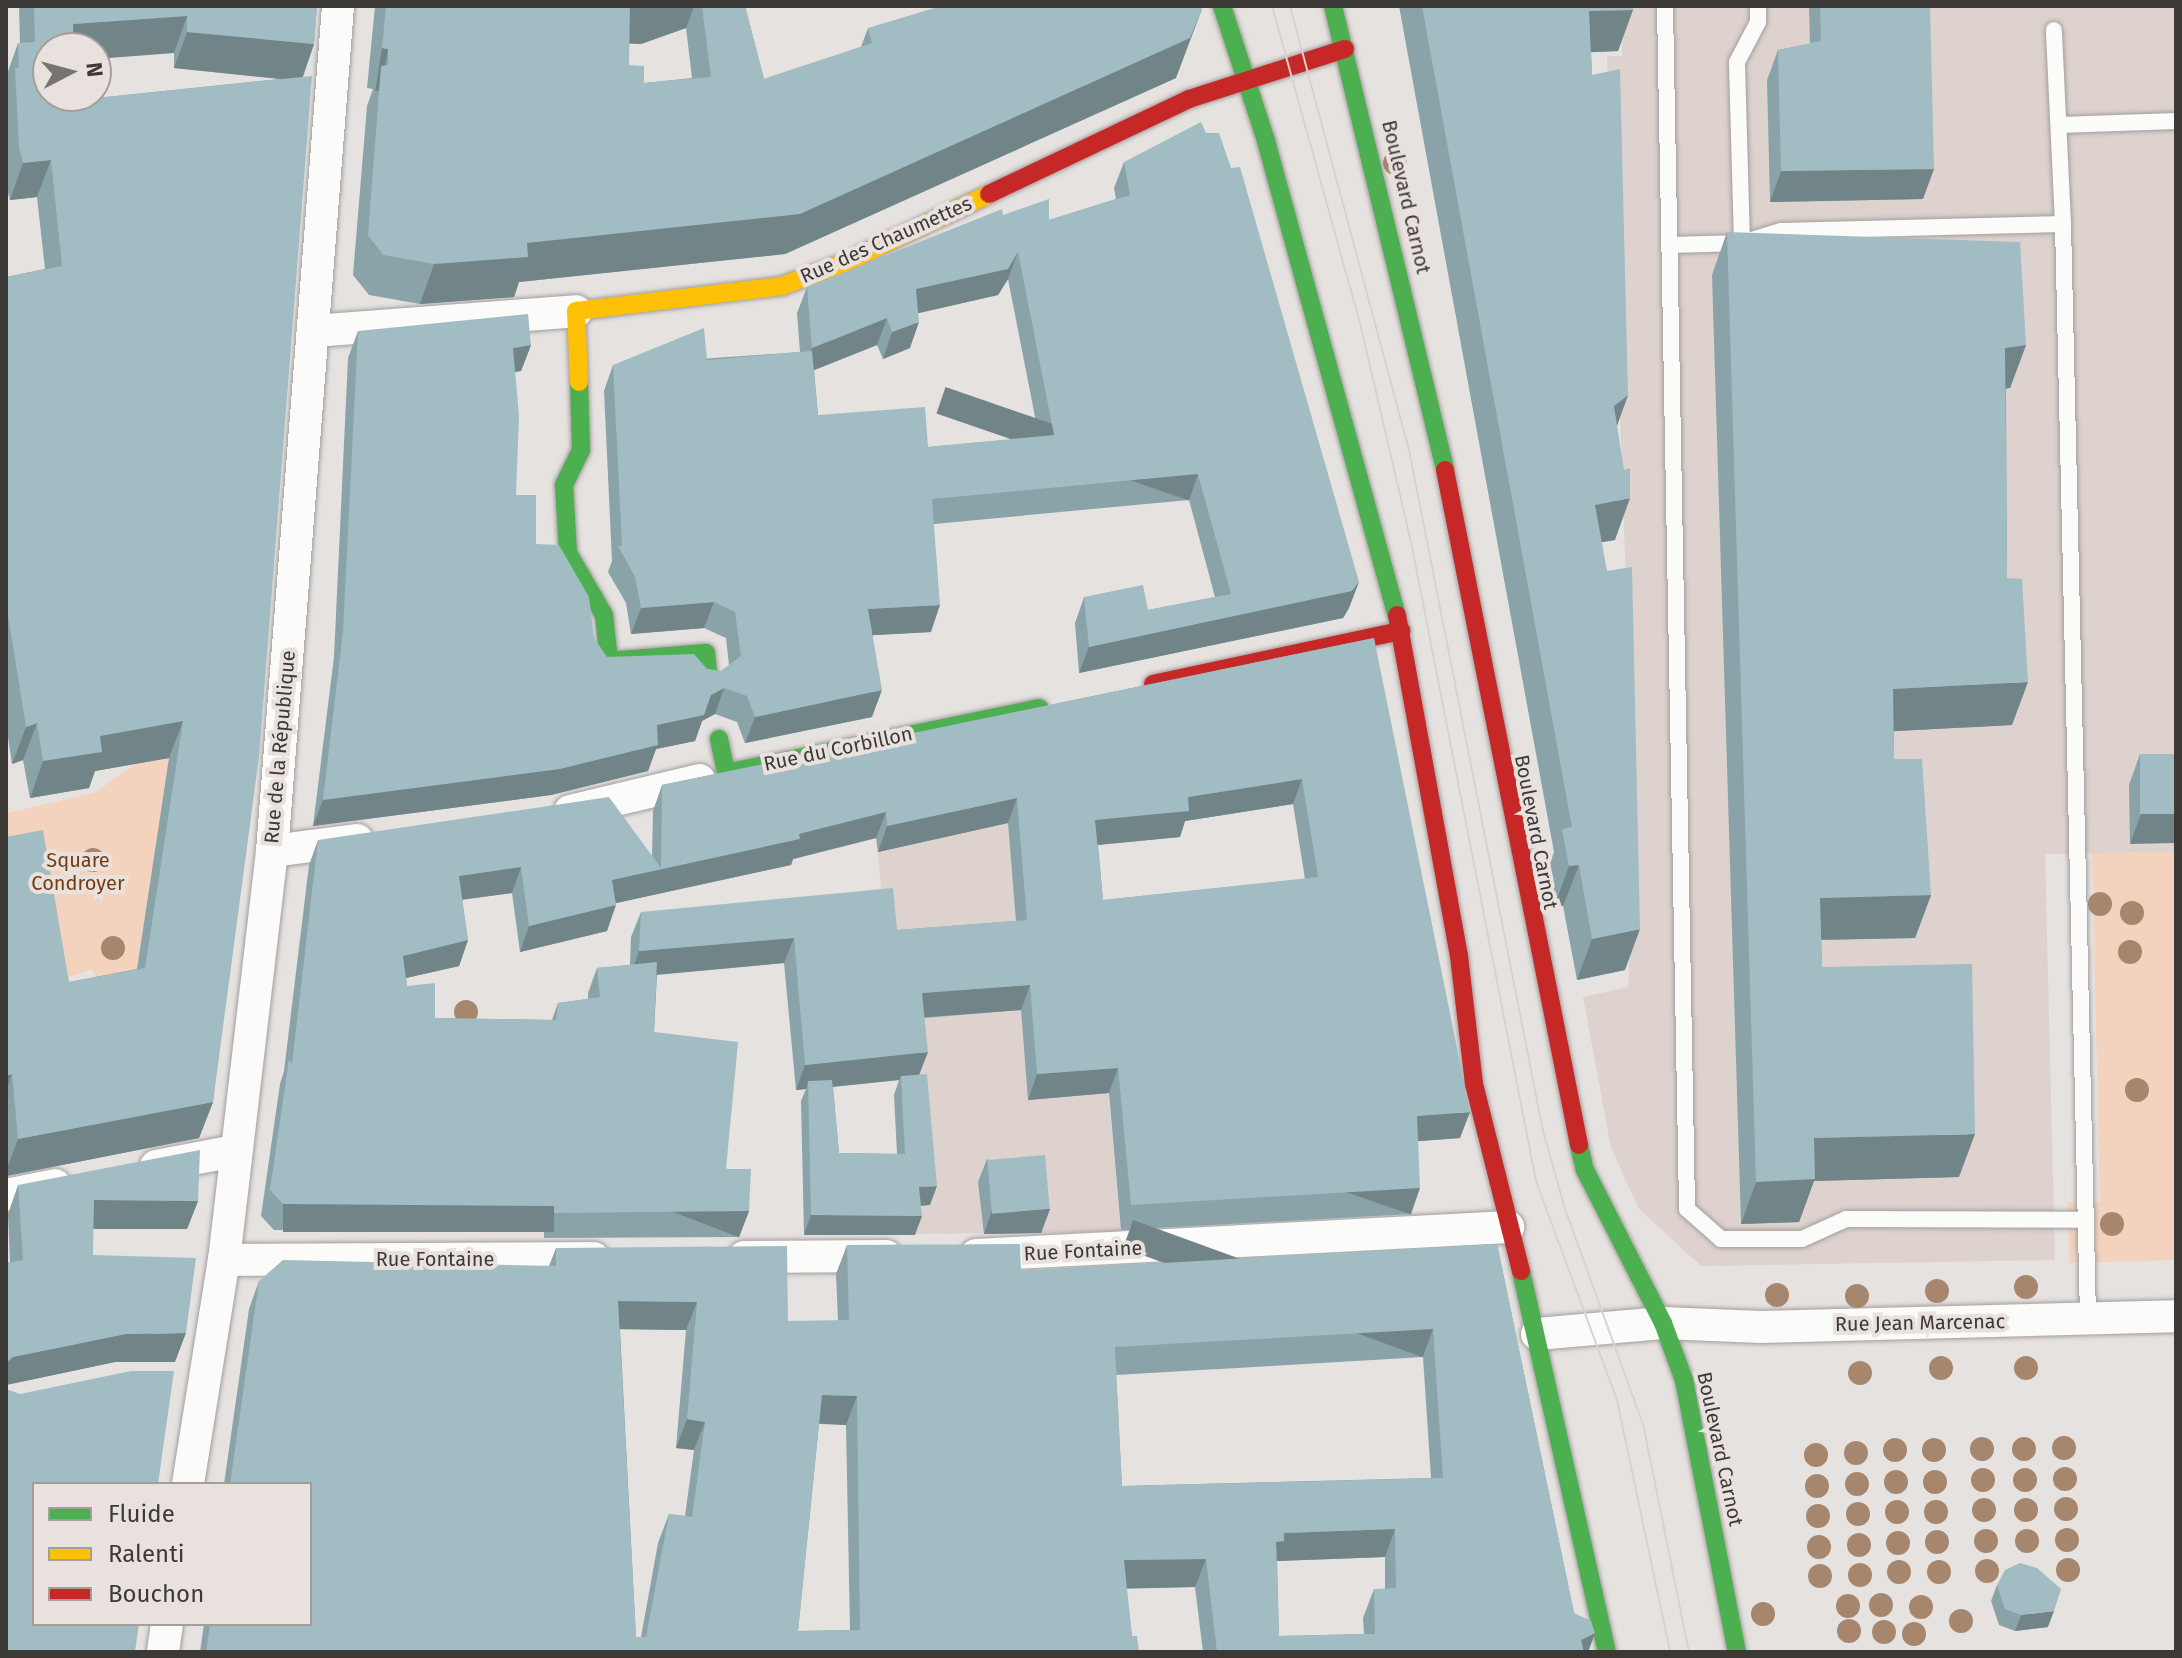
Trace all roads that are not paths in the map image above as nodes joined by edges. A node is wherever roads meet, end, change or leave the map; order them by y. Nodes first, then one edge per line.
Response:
1 (338, 6) edge
2 (1222, 6) edge
3 (1333, 6) edge
4 (1665, 6) edge
5 (1758, 6) edge
6 (2054, 30) dead end
7 (1345, 49) junction
8 (1245, 80) junction
9 (2176, 121) edge
10 (2059, 125) junction
11 (2063, 224) junction
12 (1742, 243) junction
13 (1669, 245) junction
14 (576, 311) junction
15 (313, 331) junction
16 (1401, 631) junction
17 (708, 673) edge
18 (1133, 688) edge
19 (1058, 704) edge
20 (719, 739) dead end
21 (726, 773) junction
22 (539, 817) edge
23 (382, 837) edge
24 (272, 851) junction
25 (235, 1151) junction
26 (128, 1171) edge
27 (82, 1180) edge
28 (6, 1195) edge
29 (2086, 1220) junction
30 (1508, 1227) junction
31 (632, 1257) edge
32 (711, 1257) edge
33 (224, 1260) junction
34 (2176, 1316) edge
35 (2088, 1318) junction
36 (1663, 1323) junction
37 (1537, 1334) junction
38 (188, 1482) edge
39 (167, 1626) edge
40 (163, 1652) edge
41 (1607, 1652) edge
42 (1737, 1652) edge

1 - 15 street, Rue de la République
2 - 8 street
3 - 7 street, Boulevard Carnot
4 - 13 lane
5 - 12 lane
6 - 10 lane
7 - 8 street, Rue des Chaumettes
7 - 36 street, Boulevard Carnot
8 - 14 street, Rue des Chaumettes
8 - 16 street
9 - 10 lane
10 - 11 lane
11 - 12 lane
11 - 29 lane
12 - 13 lane
13 - 29 lane
14 - 15 street, Rue des Chaumettes
14 - 17 street
15 - 24 street, Rue de la République
16 - 18 street
16 - 30 street
19 - 21 street, Rue du Corbillon
20 - 21 street
21 - 22 street, Rue du Corbillon
23 - 24 street
24 - 25 street, Rue de la République
25 - 26 street
25 - 33 street, Rue de la République
27 - 28 street
29 - 35 lane
30 - 32 street, Rue Fontaine
30 - 37 street
31 - 33 street, Rue Fontaine
33 - 38 street, Rue de la République
34 - 35 street, Rue Jean Marcenac
35 - 36 street, Rue Jean Marcenac
36 - 37 street, Rue Jean Marcenac
36 - 42 street, Boulevard Carnot
37 - 41 street
39 - 40 street

